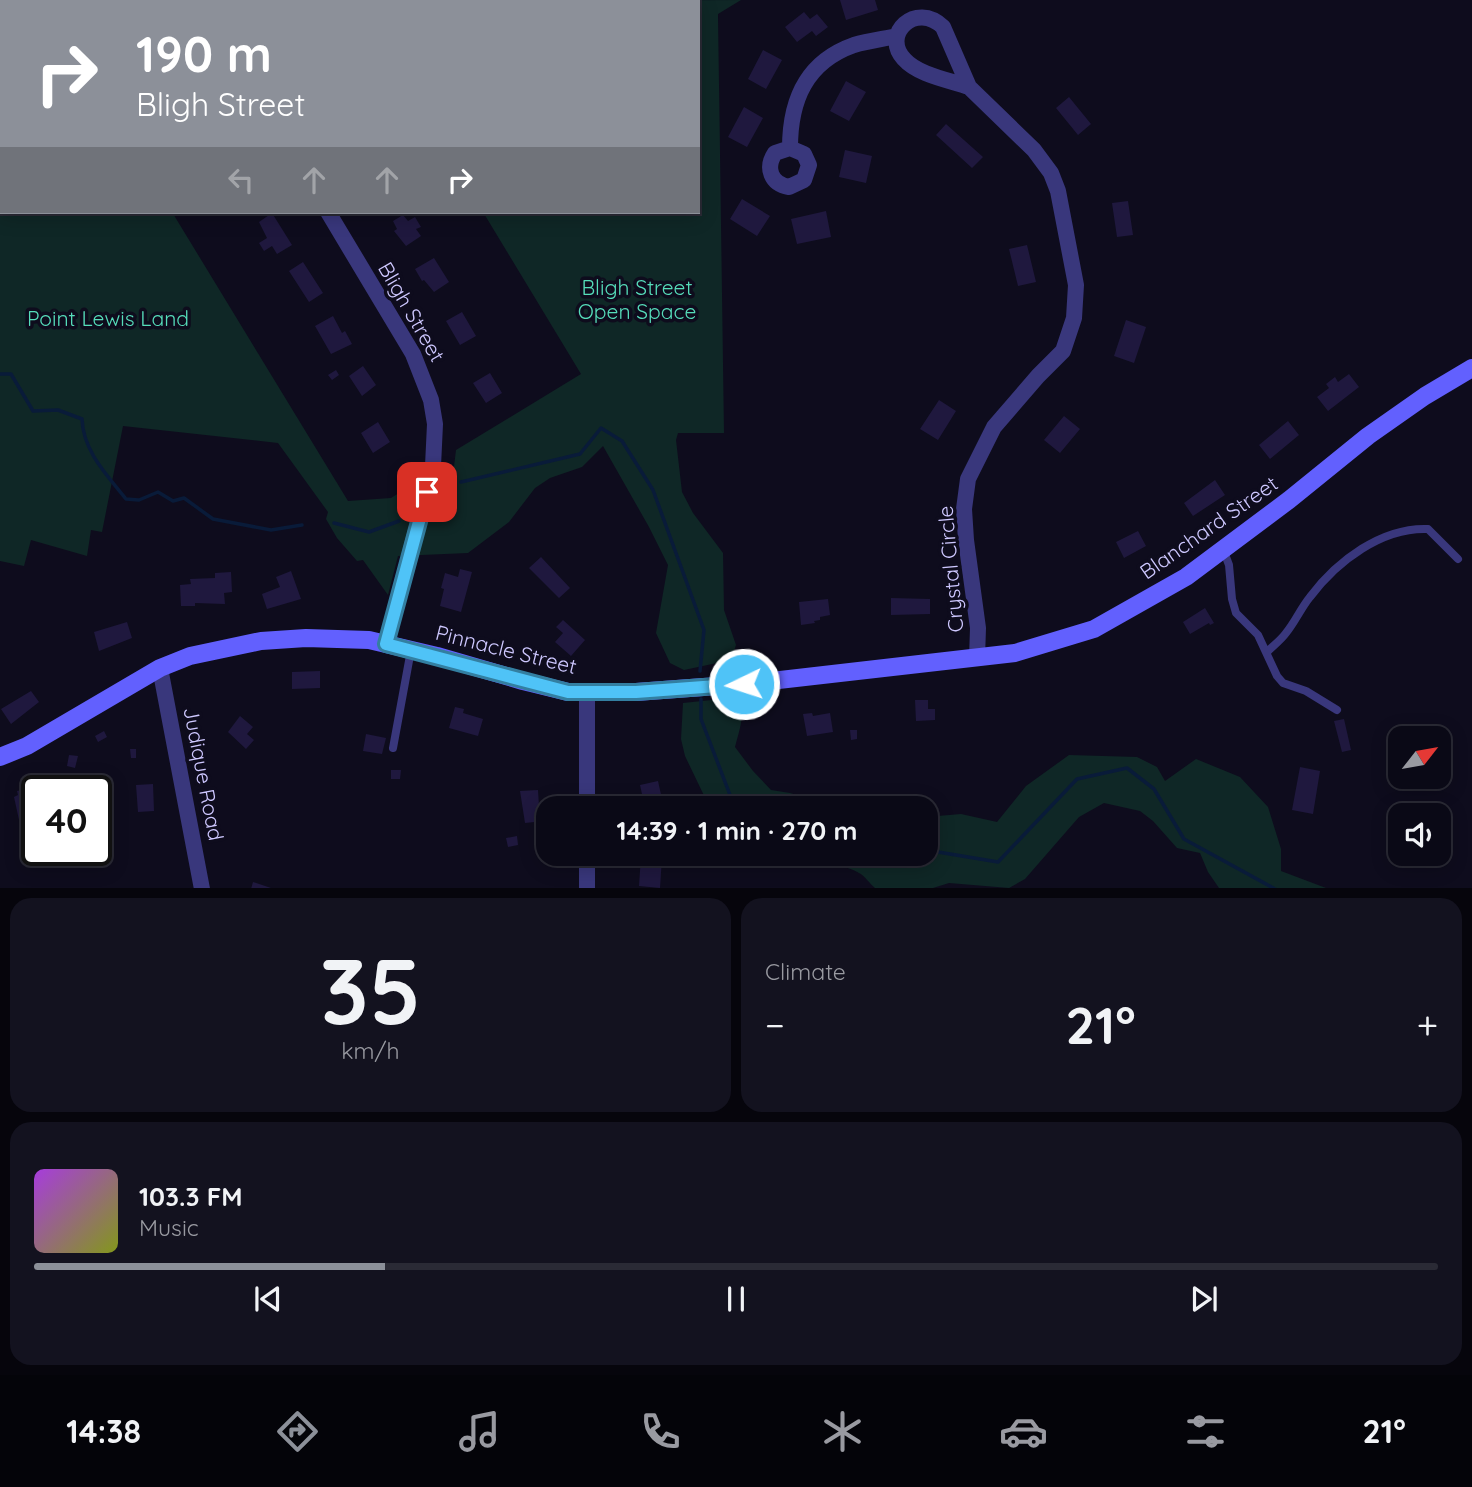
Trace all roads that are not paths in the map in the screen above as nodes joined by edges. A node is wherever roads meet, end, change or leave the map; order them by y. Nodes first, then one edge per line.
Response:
1 (897, 37) junction
2 (969, 87) junction
3 (790, 148) dead end
4 (329, 214) edge
5 (1472, 368) edge
6 (1223, 549) junction
7 (1458, 559) dead end
8 (386, 644) junction
9 (411, 650) junction
10 (1267, 652) junction
11 (977, 658) junction
12 (160, 668) junction
13 (861, 671) joint
14 (587, 692) junction
15 (1337, 710) dead end
16 (393, 748) dead end
17 (0, 757) edge
18 (587, 796) edge
19 (587, 866) edge
20 (202, 888) edge
21 (587, 888) edge

1 - 2 street, Crystal Circle
1 - 2 street, Crystal Circle
1 - 3 street, Crystal Circle
2 - 11 street, Crystal Circle
4 - 8 street, Bligh Street
5 - 6 street, Blanchard Street
6 - 10 lane
6 - 11 street, Blanchard Street
7 - 10 lane
8 - 9 street, Pinnacle Street
8 - 12 street, Pinnacle Street
9 - 14 street, Pinnacle Street
9 - 16 lane
10 - 15 lane
11 - 13 street, Blanchard Street
12 - 17 street, Pinnacle Street
12 - 20 street, Judique Road
13 - 14 street, Pinnacle Street
14 - 18 street
19 - 21 street

